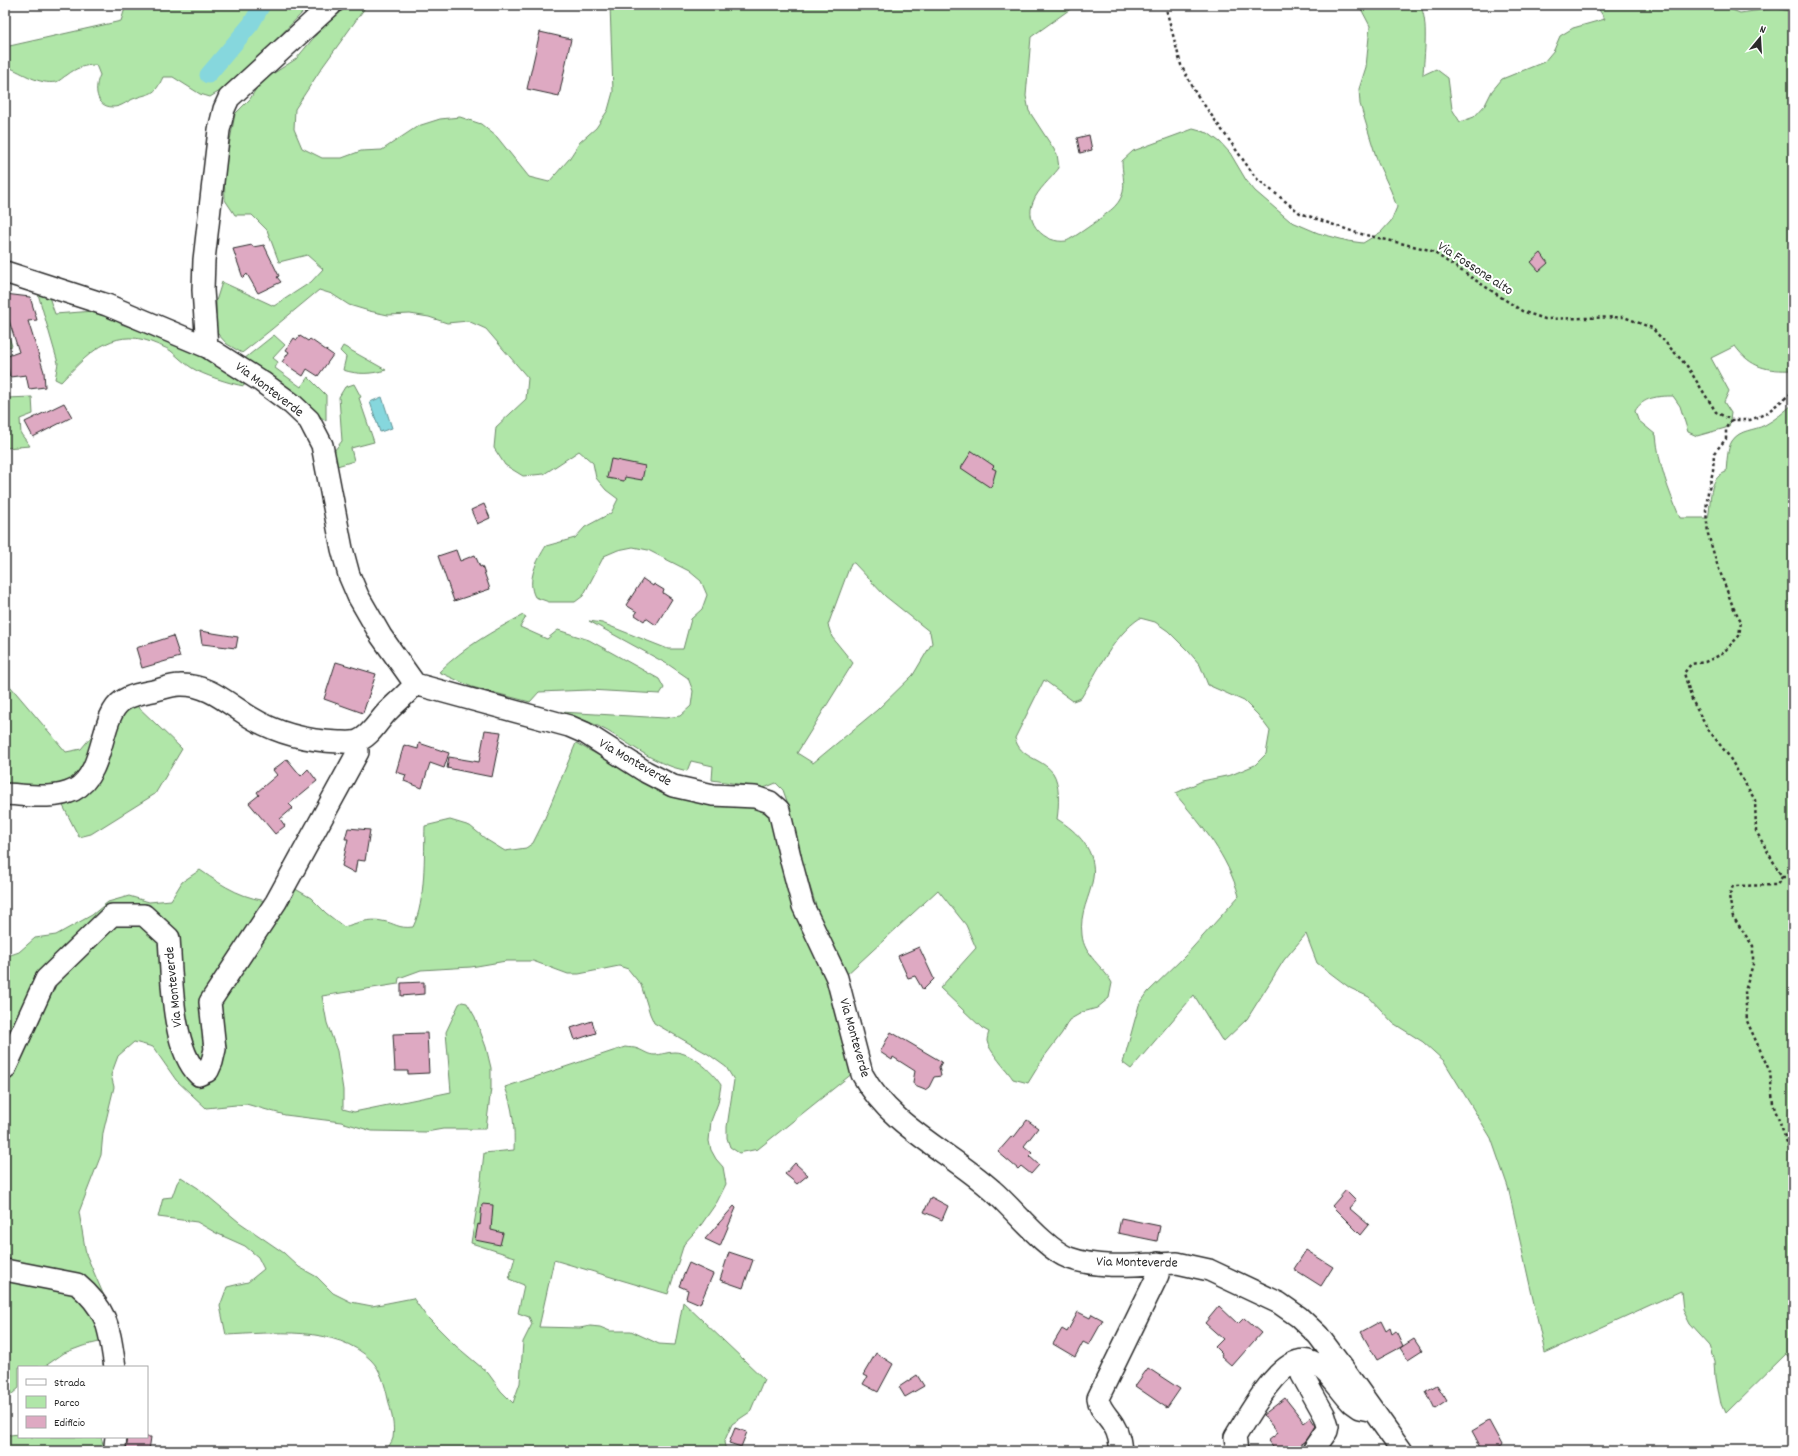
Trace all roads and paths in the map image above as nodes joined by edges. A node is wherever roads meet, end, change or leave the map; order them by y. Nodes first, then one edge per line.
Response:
1 (330, 5) edge
2 (1165, 5) edge
3 (5, 272) edge
4 (207, 346) junction
5 (1793, 392) edge
6 (1732, 420) junction
7 (415, 684) junction
8 (357, 741) junction
9 (5, 794) edge
10 (1782, 877) junction
11 (1793, 877) edge
12 (5, 1069) edge
13 (1793, 1159) edge
14 (1158, 1263) junction
15 (5, 1270) edge
16 (1298, 1361) junction
17 (115, 1366) edge
18 (1374, 1410) junction
19 (1121, 1451) edge
20 (1237, 1451) edge
21 (1313, 1451) edge
22 (1402, 1451) edge

1 - 4 street
2 - 6 path, Via Fossone alto
3 - 4 street, Via Monteverde
4 - 7 street, Via Monteverde
5 - 6 path
6 - 10 path
7 - 8 street
7 - 14 street, Via Monteverde
8 - 9 street
8 - 12 street, Via Monteverde
10 - 11 path
10 - 13 path
14 - 18 street, Via Monteverde
14 - 19 street
15 - 17 street
16 - 18 street
16 - 20 street
16 - 21 street
18 - 22 street, Via Monteverde

